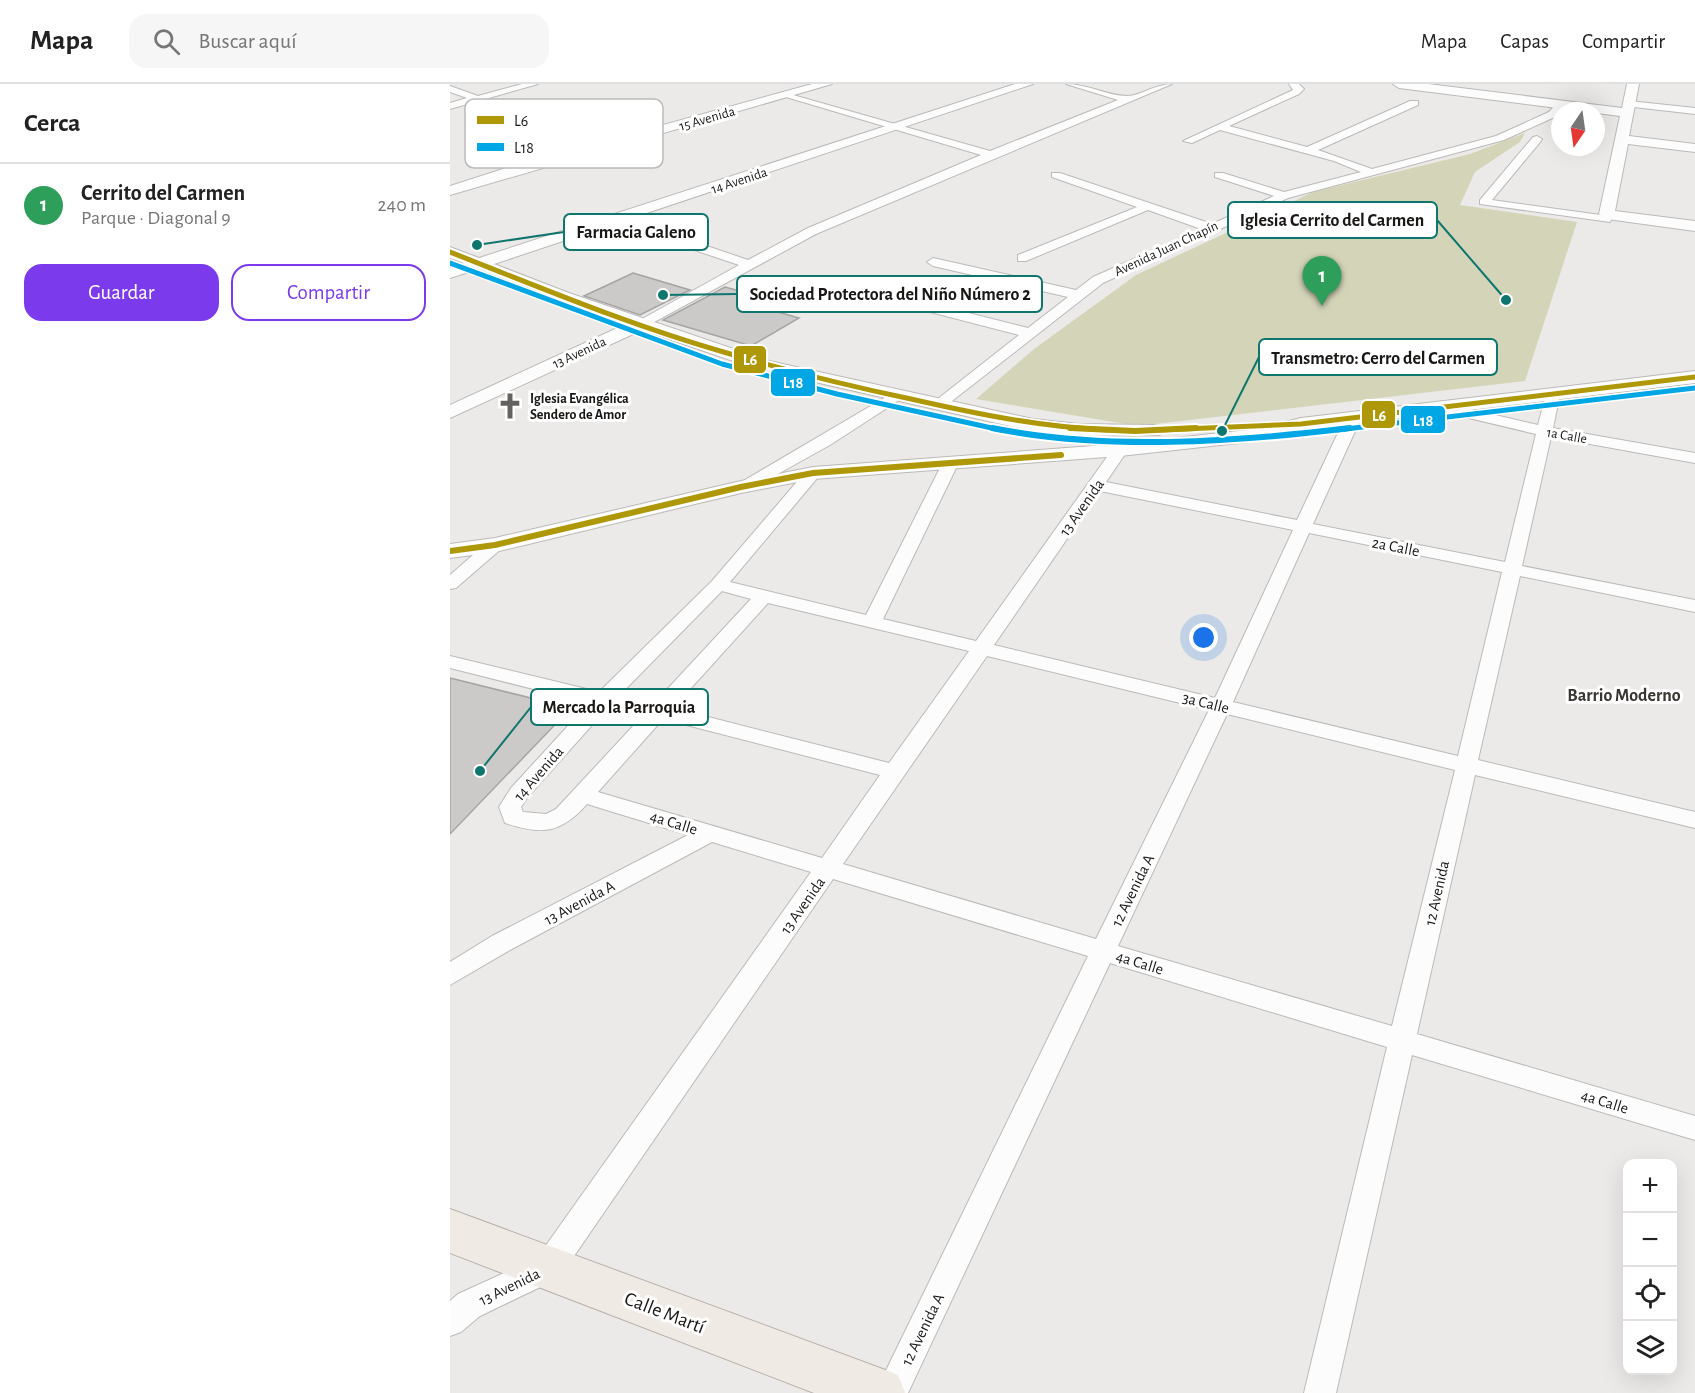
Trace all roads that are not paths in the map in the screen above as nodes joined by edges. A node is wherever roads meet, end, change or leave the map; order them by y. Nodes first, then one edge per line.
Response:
1 (533, 84) edge
2 (826, 84) edge
3 (1027, 84) edge
4 (1071, 84) edge
5 (1167, 84) edge
6 (1294, 84) edge
7 (1399, 84) edge
8 (1633, 84) edge
9 (450, 89) edge
10 (789, 95) junction
11 (478, 99) joint
12 (1129, 100) junction
13 (465, 102) edge
14 (1414, 104) dead end
15 (1551, 104) edge
16 (450, 106) edge
17 (1605, 107) edge
18 (1628, 108) junction
19 (1695, 111) edge
20 (1551, 115) edge
21 (1220, 127) junction
22 (897, 128) junction
23 (663, 131) edge
24 (1537, 139) dead end
25 (1621, 139) junction
26 (1188, 141) dead end
27 (1695, 148) edge
28 (1308, 151) junction
29 (991, 154) junction
30 (522, 168) edge
31 (1368, 171) junction
32 (1056, 175) dead end
33 (1219, 175) dead end
34 (450, 191) edge
35 (1284, 196) junction
36 (1149, 206) junction
37 (1607, 216) junction
38 (618, 220) junction
39 (1695, 226) edge
40 (1211, 228) junction
41 (450, 252) edge
42 (1022, 258) dead end
43 (933, 262) dead end
44 (479, 263) junction
45 (750, 265) junction
46 (450, 273) edge
47 (858, 289) dead end
48 (1079, 295) junction
49 (640, 324) junction
50 (1030, 333) junction
51 (1695, 377) edge
52 (1553, 394) junction
53 (896, 396) junction
54 (938, 405) junction
55 (1440, 407) junction
56 (450, 412) edge
57 (1353, 418) junction
58 (1301, 424) junction
59 (1543, 431) junction
60 (1120, 450) junction
61 (1695, 458) edge
62 (950, 464) junction
63 (813, 473) junction
64 (1097, 485) junction
65 (741, 487) junction
66 (1303, 527) junction
67 (495, 545) junction
68 (450, 551) edge
69 (1511, 569) junction
70 (450, 584) edge
71 (718, 585) junction
72 (764, 596) junction
73 (1695, 606) edge
74 (872, 622) junction
75 (983, 648) junction
76 (450, 662) edge
77 (603, 700) junction
78 (1221, 706) junction
79 (659, 711) junction
80 (1466, 765) junction
81 (896, 772) junction
82 (585, 796) junction
83 (1695, 820) edge
84 (711, 834) junction
85 (828, 868) junction
86 (1103, 951) junction
87 (450, 975) edge
88 (1402, 1040) junction
89 (1695, 1128) edge
90 (450, 1231) edge
91 (548, 1268) junction
92 (450, 1321) edge
93 (880, 1393) edge
94 (891, 1393) edge
95 (1320, 1393) edge

1 - 11 street
2 - 10 street, 15 Avenida
3 - 22 street, 14 Avenida
4 - 12 street
5 - 12 street, 13 Avenida
6 - 21 street
7 - 15 street
8 - 18 street
9 - 11 street
10 - 22 street
10 - 23 street, 15 Avenida
12 - 29 street, 13 Avenida
13 - 16 street
14 - 28 street
17 - 18 street
18 - 19 street
18 - 25 street
20 - 31 street, Avenida Juan Chapín
21 - 26 street
21 - 28 street
22 - 29 street
22 - 38 street, 14 Avenida
24 - 37 street
25 - 27 street
25 - 37 street
28 - 31 street
29 - 45 street, 13 Avenida
30 - 34 street, 15 Avenida
31 - 35 street, Avenida Juan Chapín
32 - 36 street
33 - 35 street
35 - 40 street, Avenida Juan Chapín
36 - 40 street
36 - 42 street
37 - 39 street
38 - 44 street, 14 Avenida
38 - 45 street
40 - 48 street, Avenida Juan Chapín
41 - 44 street
43 - 48 street
44 - 46 street, 14 Avenida
44 - 49 street
45 - 49 street, 13 Avenida
47 - 50 street
48 - 50 street, Avenida Juan Chapín
49 - 53 street
49 - 56 street, 13 Avenida
50 - 54 street, Avenida Juan Chapín
51 - 52 street
52 - 55 street
52 - 59 street, 12 Avenida
53 - 54 street
53 - 65 street
54 - 58 street
55 - 57 street
55 - 59 street, 1a Calle
57 - 58 street
57 - 66 street, 12 Avenida A
58 - 60 street
59 - 61 street, 1a Calle
59 - 69 street, 12 Avenida
60 - 62 street
60 - 64 street, 13 Avenida
62 - 63 street
62 - 74 street
63 - 65 street
63 - 71 street, 14 Avenida
64 - 66 street, 2a Calle
64 - 75 street, 13 Avenida
65 - 67 street
66 - 69 street, 2a Calle
66 - 78 street, 12 Avenida A
67 - 68 street
67 - 70 street
69 - 73 street, 2a Calle
69 - 80 street, 12 Avenida
71 - 72 street, 3a Calle
71 - 77 street, 14 Avenida
72 - 74 street, 3a Calle
72 - 79 street, 14 Avenida
74 - 75 street, 3a Calle
75 - 78 street, 3a Calle
75 - 81 street, 13 Avenida
76 - 77 street
77 - 82 street, 14 Avenida
78 - 80 street, 3a Calle
78 - 86 street, 12 Avenida A
79 - 81 street
79 - 82 street, 14 Avenida
80 - 83 street, 3a Calle
80 - 88 street, 12 Avenida
81 - 85 street, 13 Avenida
82 - 84 street, 4a Calle
84 - 85 street, 4a Calle
84 - 87 street, 13 Avenida A
85 - 86 street, 4a Calle
85 - 91 street, 13 Avenida
86 - 88 street, 4a Calle
86 - 94 street, 12 Avenida A
88 - 89 street, 4a Calle
88 - 95 street, 12 Avenida
90 - 91 highway, Calle Martí
91 - 92 street, 13 Avenida
91 - 93 highway, Calle Martí

